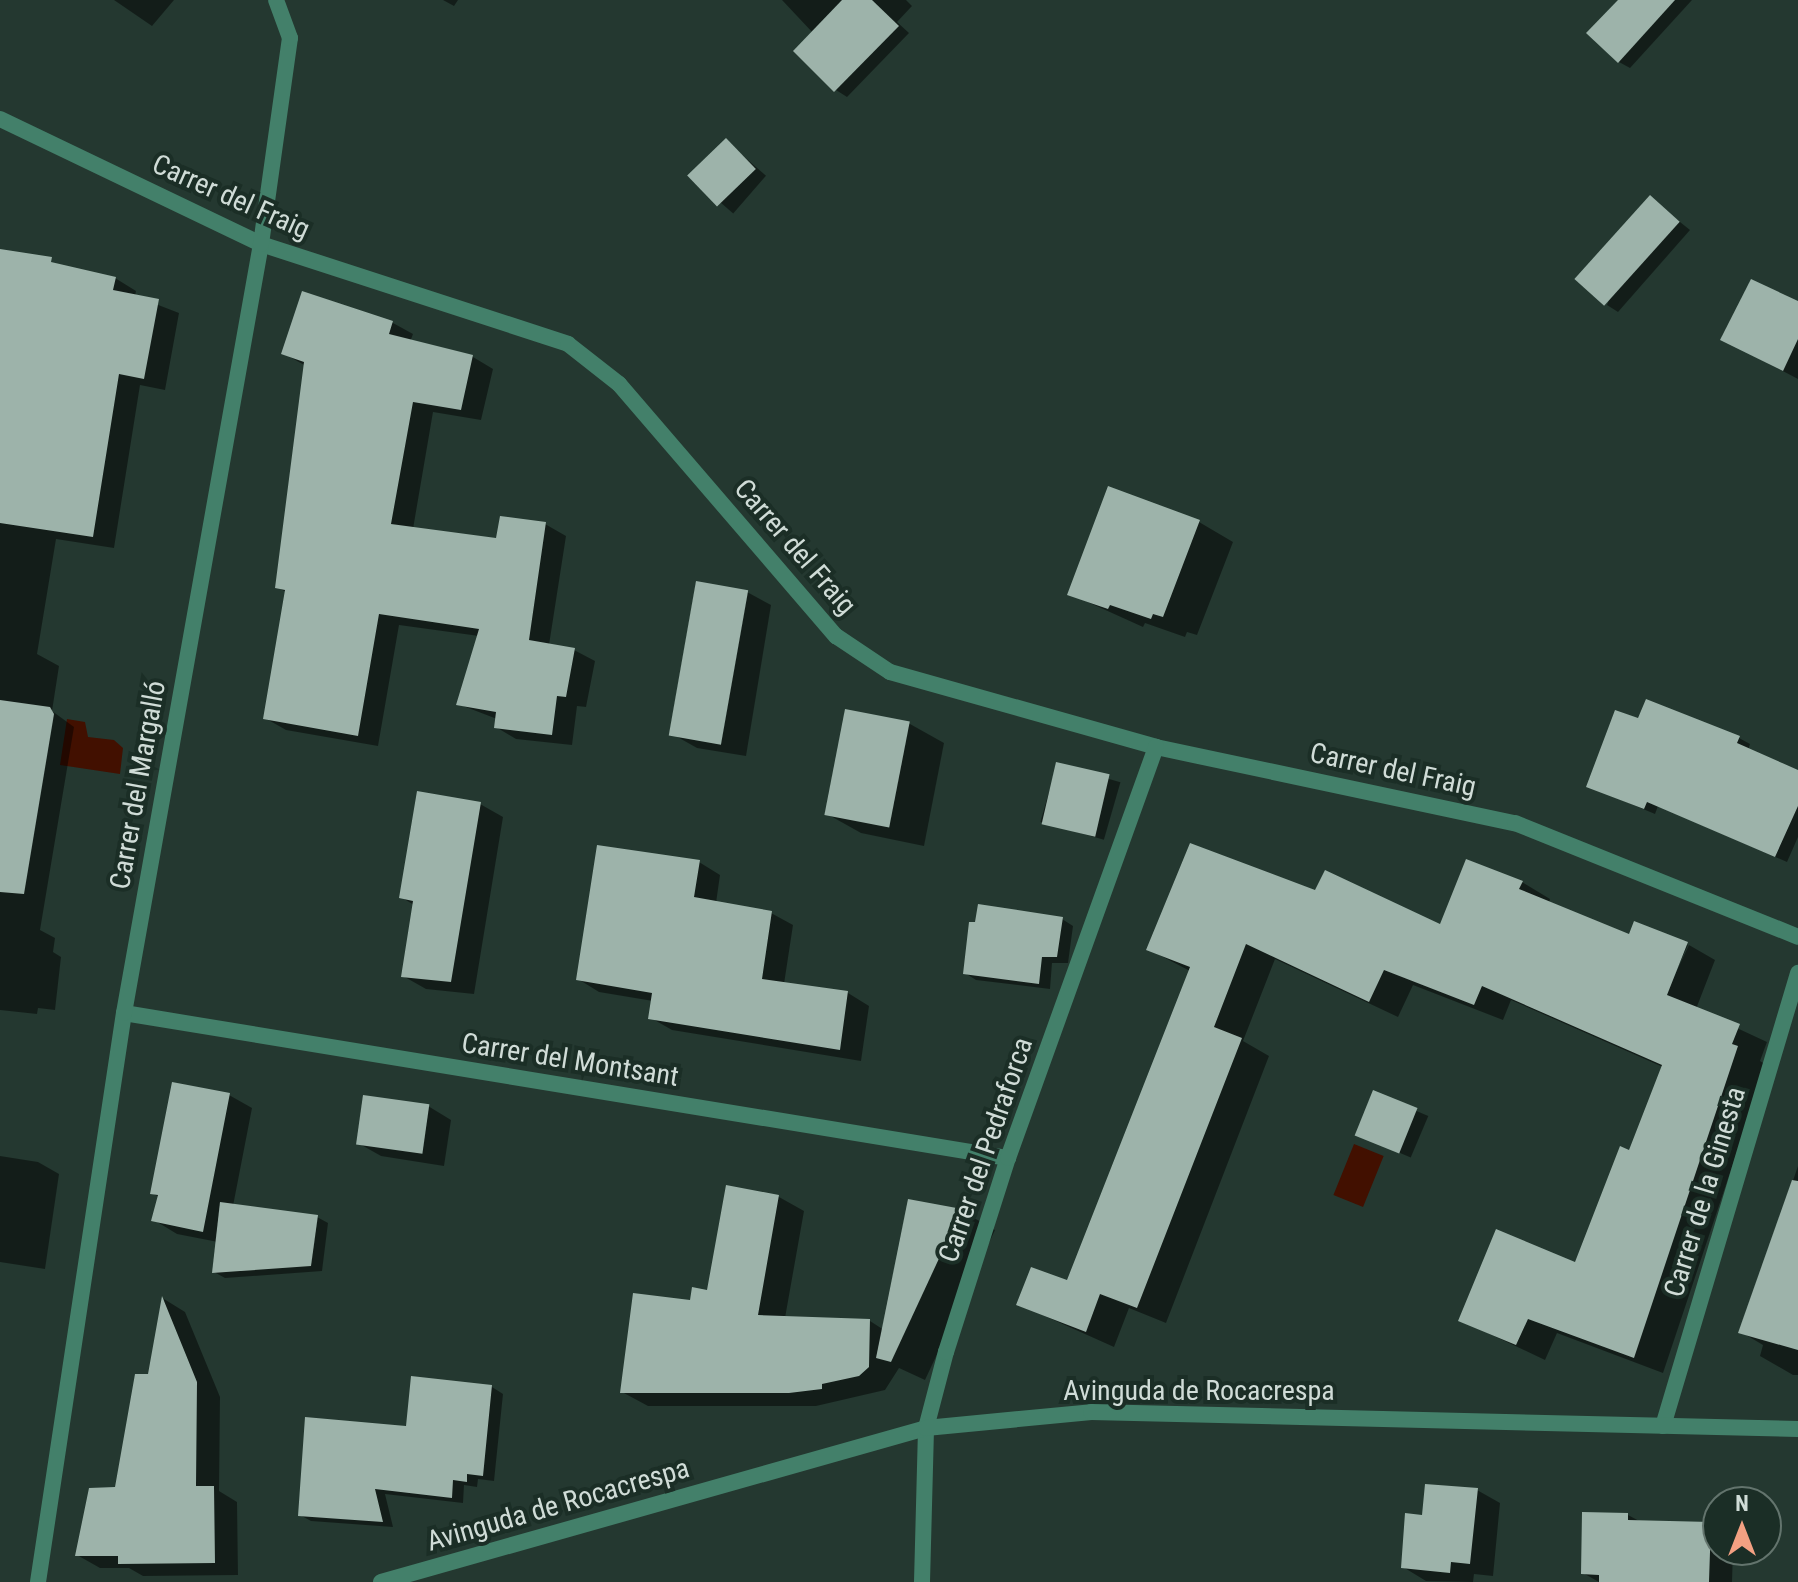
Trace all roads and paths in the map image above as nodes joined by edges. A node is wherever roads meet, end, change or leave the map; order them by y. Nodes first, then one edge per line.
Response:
1 (276, 0) edge
2 (2, 125) edge
3 (261, 244) junction
4 (1156, 747) junction
5 (1798, 937) edge
6 (1798, 973) edge
7 (124, 1013) junction
8 (1008, 1158) junction
9 (1663, 1426) junction
10 (926, 1428) junction
11 (1798, 1429) edge
12 (38, 1582) edge
13 (381, 1582) edge
14 (922, 1582) edge

1 - 3 street, Carrer del Margalló
2 - 3 street, Carrer del Fraig
3 - 4 street, Carrer del Fraig
3 - 7 street, Carrer del Margalló
4 - 5 street, Carrer del Fraig
4 - 8 street, Carrer del Pedraforca
6 - 9 street, Carrer de la Ginesta
7 - 8 street, Carrer del Montsant
7 - 12 street, Carrer del Margalló
8 - 10 street, Carrer del Pedraforca
9 - 10 street, Avinguda de Rocacrespa
9 - 11 street, Avinguda de Rocacrespa
10 - 13 street, Avinguda de Rocacrespa
10 - 14 street, Carrer del Pedraforca

